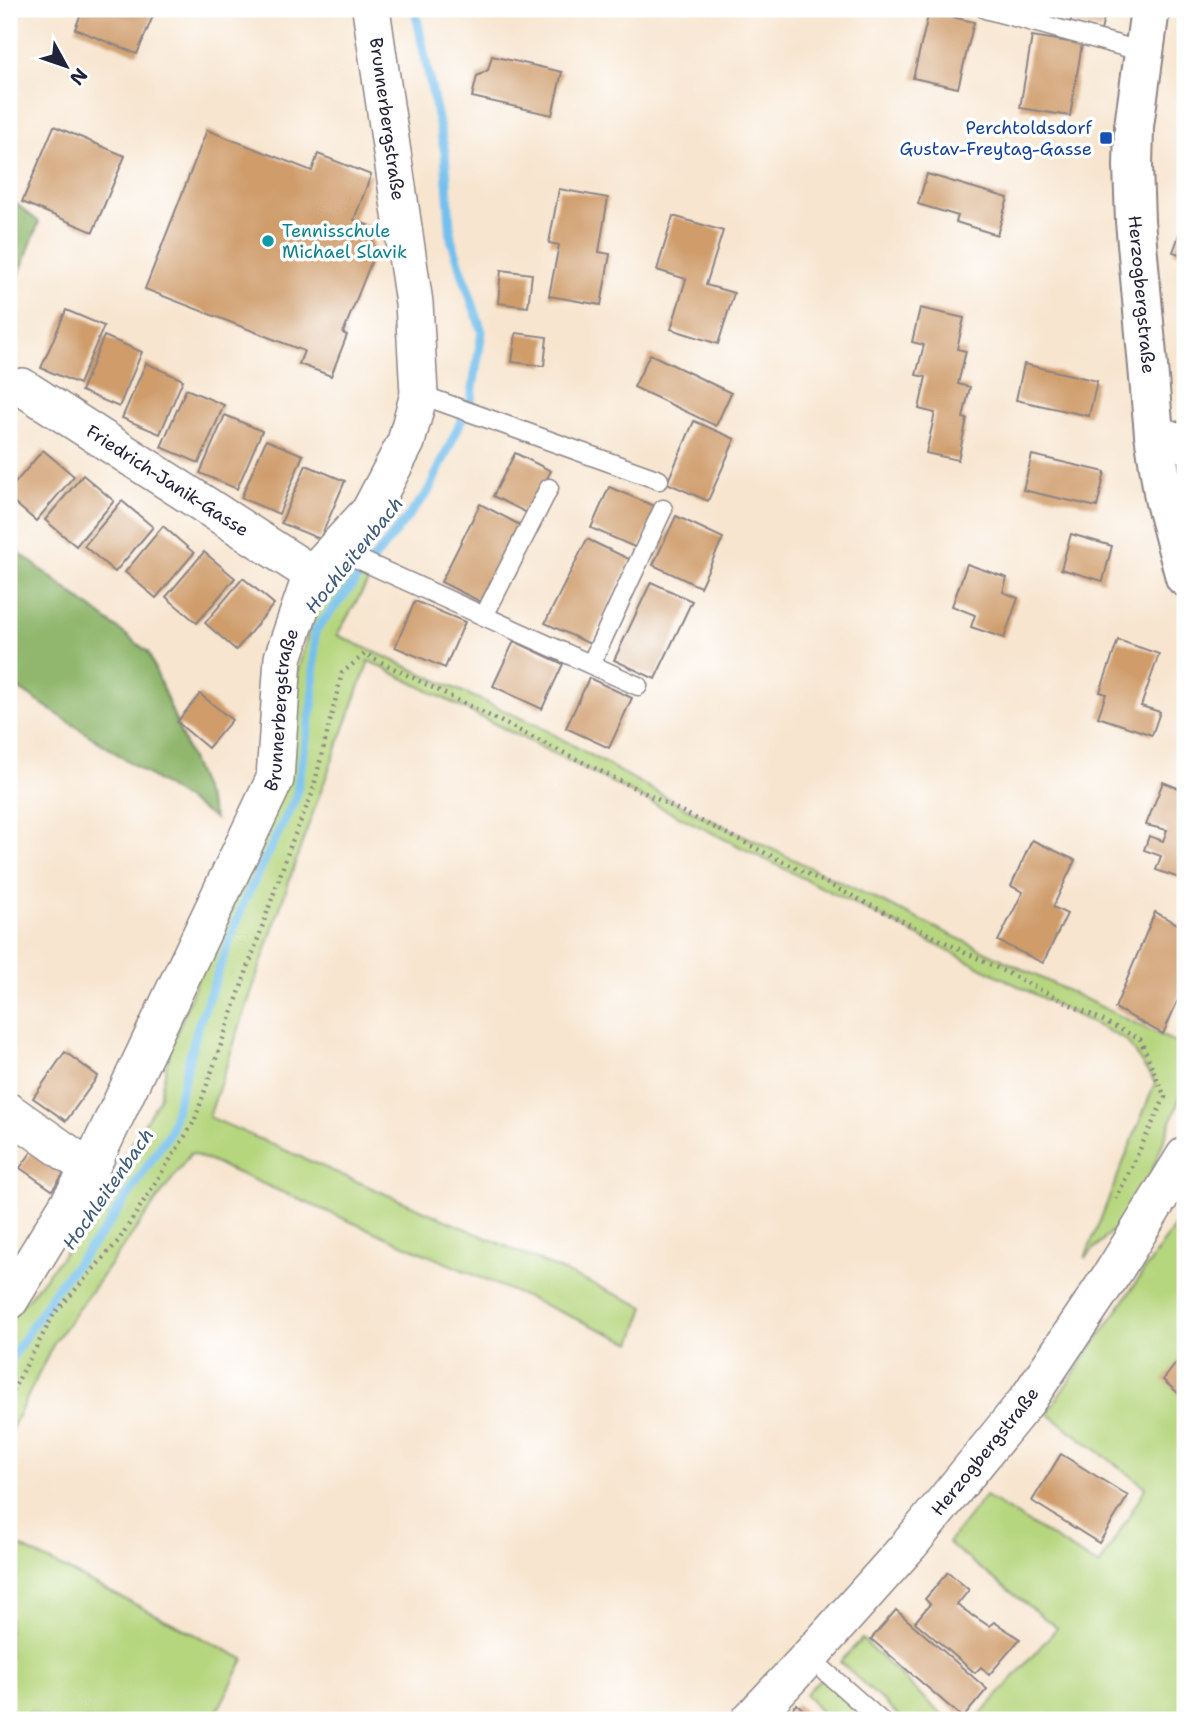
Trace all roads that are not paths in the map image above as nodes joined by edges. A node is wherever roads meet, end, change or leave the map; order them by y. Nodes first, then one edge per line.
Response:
1 (371, 9) edge
2 (985, 9) edge
3 (1150, 9) edge
4 (1144, 52) junction
5 (22, 387) dead end
6 (419, 394) junction
7 (1170, 439) edge
8 (659, 480) dead end
9 (548, 488) dead end
10 (663, 509) dead end
11 (335, 561) junction
12 (1185, 577) edge
13 (484, 615) junction
14 (591, 664) junction
15 (638, 685) dead end
16 (9, 1112) edge
17 (1185, 1156) edge
18 (90, 1169) junction
19 (9, 1301) edge
20 (809, 1657) junction
21 (750, 1720) edge
22 (880, 1720) edge

1 - 6 street, Brunnerbergstraße
2 - 4 lane
3 - 4 main road, Herzogbergstraße
4 - 7 main road, Herzogbergstraße
5 - 11 street, Friedrich-Janik-Gasse
6 - 8 lane
6 - 11 street, Brunnerbergstraße
7 - 12 main road, Herzogbergstraße
9 - 13 lane
10 - 14 lane
11 - 13 lane
11 - 18 street, Brunnerbergstraße
13 - 14 lane
14 - 15 lane
16 - 18 street
17 - 20 street, Herzogbergstraße
18 - 19 street, Brunnerbergstraße
20 - 21 street, Herzogbergstraße
20 - 22 lane

